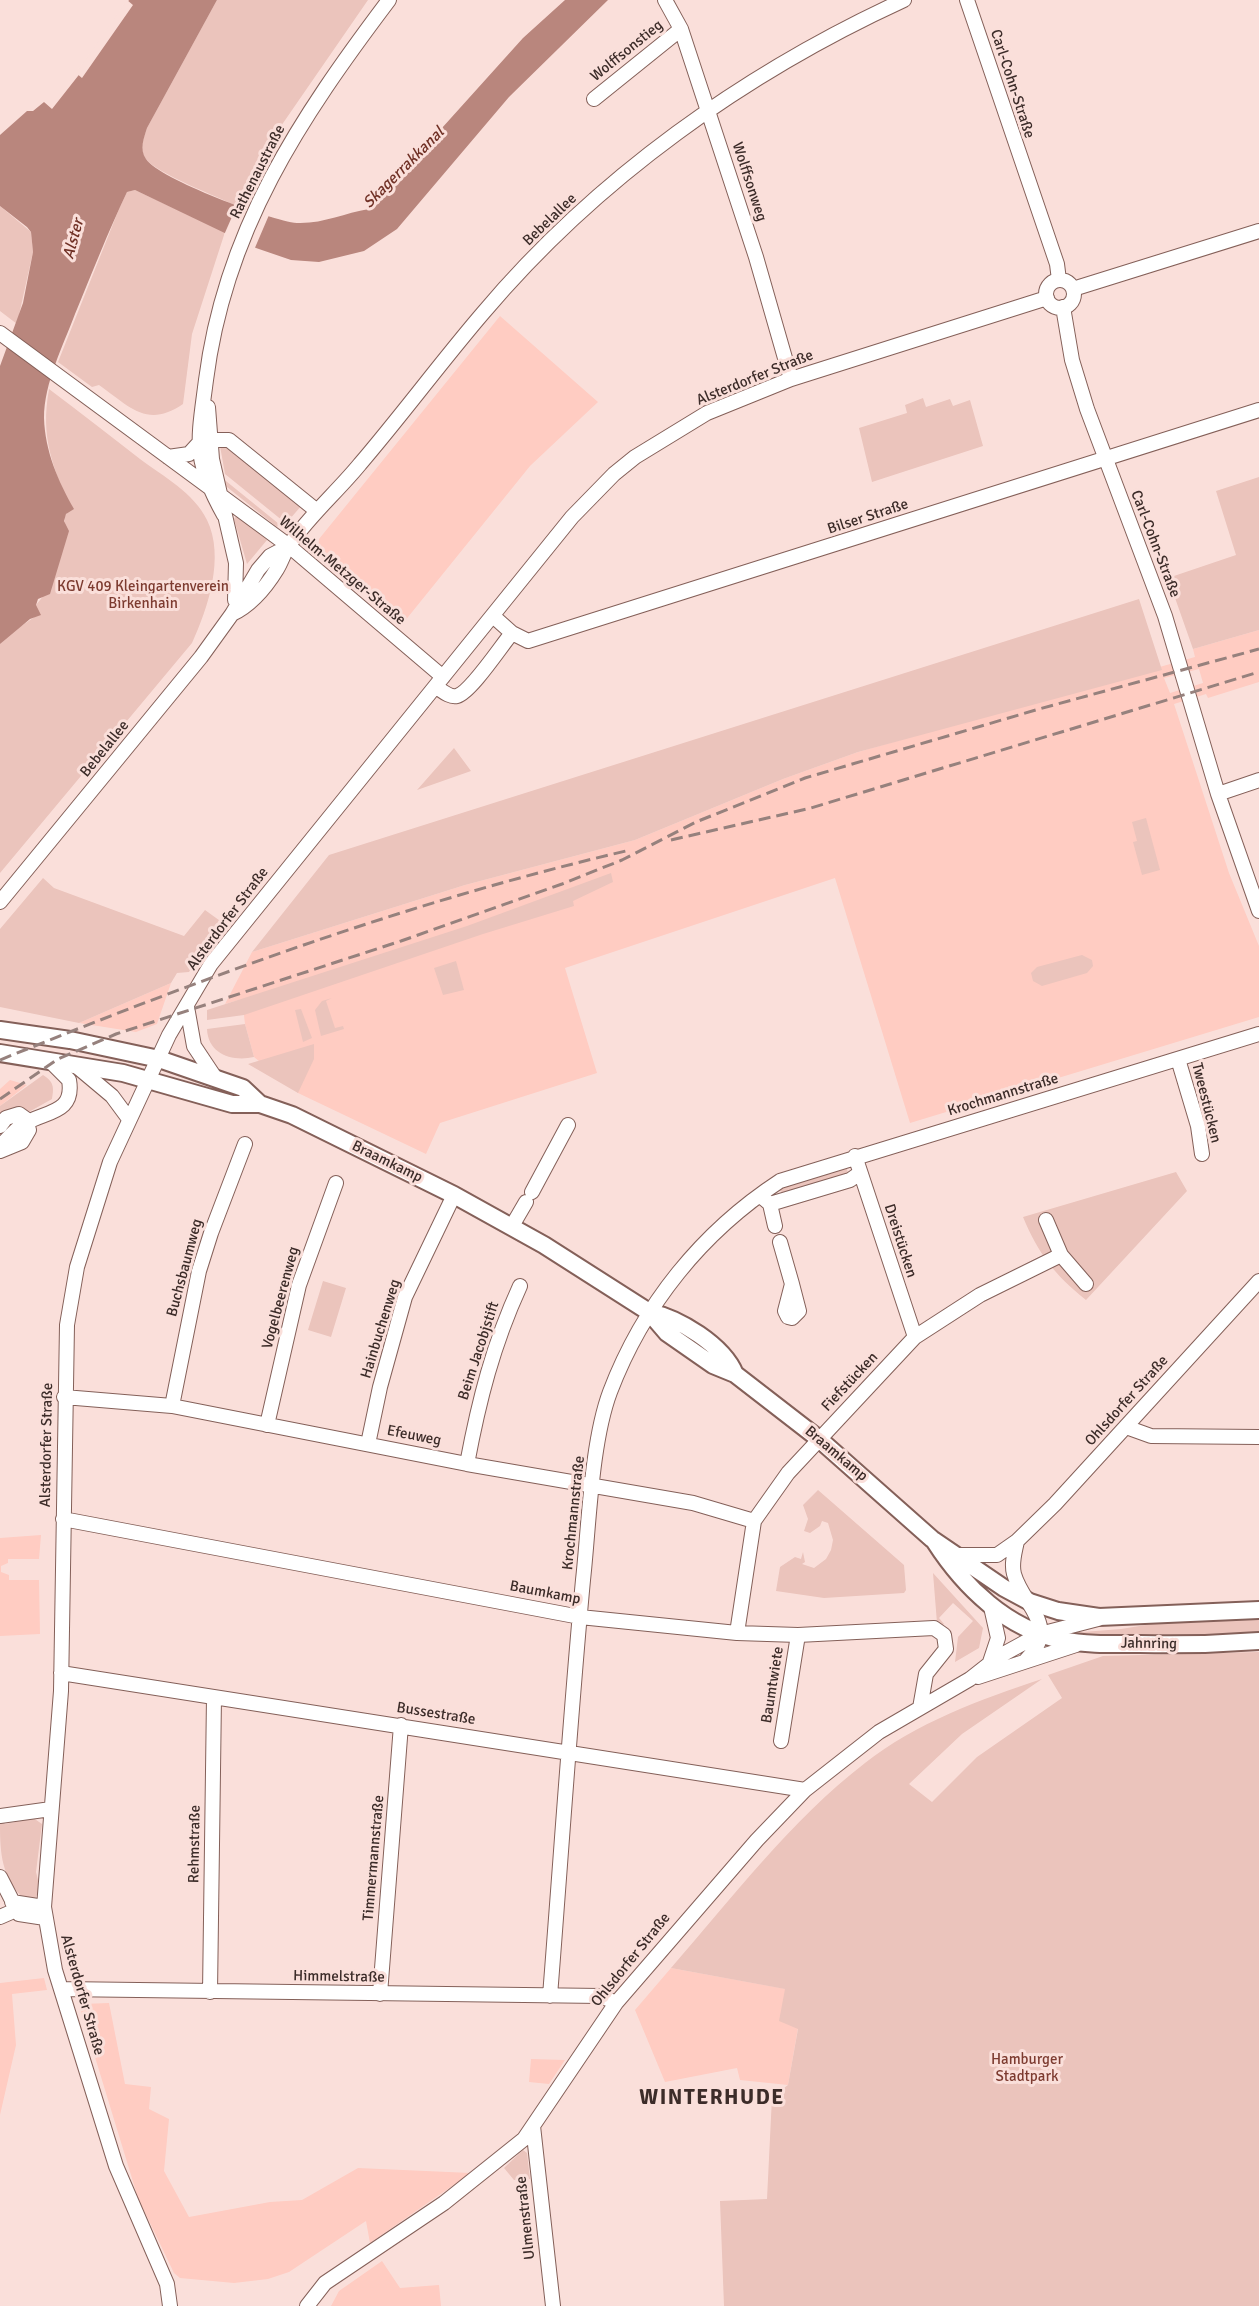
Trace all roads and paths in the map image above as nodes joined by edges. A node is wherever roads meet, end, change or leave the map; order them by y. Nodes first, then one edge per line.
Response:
1 (389, 0) edge
2 (665, 0) edge
3 (904, 0) edge
4 (967, 0) edge
5 (681, 29) junction
6 (594, 99) dead end
7 (708, 110) junction
8 (1259, 231) edge
9 (1059, 280) junction
10 (1073, 289) junction
11 (1047, 298) junction
12 (1064, 307) junction
13 (3, 335) edge
14 (791, 379) junction
15 (1259, 410) edge
16 (204, 441) junction
17 (168, 457) junction
18 (1104, 459) junction
19 (207, 484) junction
20 (219, 492) junction
21 (317, 511) junction
22 (224, 515) junction
23 (289, 546) junction
24 (232, 614) junction
25 (493, 616) junction
26 (512, 633) junction
27 (439, 682) junction
28 (1259, 780) edge
29 (1218, 794) junction
30 (0, 903) edge
31 (1259, 911) edge
32 (187, 1007) junction
33 (0, 1023) edge
34 (8, 1032) edge
35 (1259, 1034) edge
36 (0, 1053) edge
37 (159, 1059) junction
38 (1178, 1059) junction
39 (50, 1060) junction
40 (75, 1065) junction
41 (214, 1076) junction
42 (150, 1080) junction
43 (260, 1104) junction
44 (129, 1119) junction
45 (28, 1122) junction
46 (568, 1125) dead end
47 (0, 1126) edge
48 (244, 1143) dead end
49 (0, 1149) edge
50 (1202, 1154) dead end
51 (855, 1156) junction
52 (860, 1173) junction
53 (336, 1183) dead end
54 (759, 1194) junction
55 (454, 1195) junction
56 (770, 1204) junction
57 (1046, 1220) dead end
58 (513, 1226) junction
59 (775, 1226) dead end
60 (780, 1242) dead end
61 (1061, 1255) junction
62 (1259, 1281) edge
63 (792, 1284) dead end
64 (1086, 1284) dead end
65 (520, 1286) dead end
66 (649, 1312) junction
67 (915, 1337) junction
68 (64, 1397) junction
69 (172, 1406) junction
70 (267, 1425) junction
71 (1126, 1426) junction
72 (1259, 1437) edge
73 (819, 1439) junction
74 (368, 1444) junction
75 (467, 1464) junction
76 (594, 1484) junction
77 (63, 1519) junction
78 (754, 1521) junction
79 (932, 1539) junction
80 (1017, 1541) junction
81 (959, 1555) junction
82 (1030, 1602) junction
83 (991, 1606) junction
84 (1259, 1610) edge
85 (1147, 1614) joint
86 (580, 1617) junction
87 (1109, 1617) junction
88 (737, 1633) junction
89 (1040, 1634) junction
90 (798, 1635) junction
91 (1259, 1641) edge
92 (1090, 1643) junction
93 (1026, 1660) junction
94 (989, 1664) junction
95 (61, 1673) junction
96 (970, 1679) junction
97 (214, 1697) junction
98 (920, 1708) junction
99 (401, 1725) junction
100 (781, 1741) dead end
101 (570, 1753) junction
102 (804, 1790) junction
103 (51, 1809) junction
104 (0, 1816) edge
105 (0, 1877) edge
106 (14, 1906) junction
107 (45, 1912) junction
108 (0, 1917) edge
109 (61, 1989) junction
110 (210, 1992) junction
111 (380, 1994) junction
112 (550, 1996) junction
113 (616, 2003) junction
114 (533, 2126) junction
115 (334, 2277) junction
116 (170, 2299) edge
117 (307, 2306) edge
118 (317, 2306) edge
119 (553, 2306) edge

1 - 16 street, Rathenaustraße
2 - 5 street, Wolffsonweg
3 - 7 street, Bebelallee
4 - 9 street, Carl-Cohn-Straße
5 - 6 street, Wolffsonstieg
5 - 7 street, Wolffsonweg
7 - 14 street, Wolffsonweg
7 - 21 street, Bebelallee
8 - 10 street
9 - 10 street
9 - 11 street
10 - 12 street
11 - 12 street
11 - 14 street, Alsterdorfer Straße
12 - 18 street, Carl-Cohn-Straße
13 - 17 street, Wilhelm-Metzger-Straße
14 - 25 street, Alsterdorfer Straße
15 - 18 street, Bilser Straße
16 - 17 street
16 - 19 street, Rathenaustraße
16 - 20 street, Rathenaustraße
16 - 21 street, Wilhelm-Metzger-Straße
17 - 19 street, Wilhelm-Metzger-Straße
18 - 26 street, Bilser Straße
18 - 29 street, Carl-Cohn-Straße
19 - 20 street, Wilhelm-Metzger-Straße
19 - 22 street, Wilhelm-Metzger-Straße
20 - 22 street, Wilhelm-Metzger-Straße
20 - 23 street, Wilhelm-Metzger-Straße
21 - 23 street, Bebelallee
22 - 24 street, Wilhelm-Metzger-Straße
23 - 24 street, Bebelallee
23 - 27 street, Wilhelm-Metzger-Straße
24 - 30 street, Bebelallee
25 - 26 street
25 - 27 street, Alsterdorfer Straße
26 - 27 street
27 - 32 street, Alsterdorfer Straße
28 - 29 street
29 - 31 street, Carl-Cohn-Straße
32 - 37 street, Alsterdorfer Straße
32 - 41 street
33 - 34 street
34 - 37 main road, Braamkamp
35 - 38 street, Krochmannstraße
36 - 39 main road, Braamkamp
37 - 41 main road, Braamkamp
37 - 42 street, Alsterdorfer Straße
38 - 50 street, Tweestücken
38 - 51 street, Krochmannstraße
39 - 40 main road, Braamkamp
39 - 45 street
40 - 42 main road, Braamkamp
40 - 44 street
41 - 43 main road, Braamkamp
42 - 43 main road, Braamkamp
42 - 44 street, Alsterdorfer Straße
43 - 55 main road, Braamkamp
44 - 68 street, Alsterdorfer Straße
45 - 47 street
45 - 49 street
46 - 58 street
48 - 69 street, Buchsbaumweg
51 - 52 street, Dreistücken
51 - 54 street, Krochmannstraße
52 - 56 street
52 - 67 street, Dreistücken
53 - 70 street, Vogelbeerenweg
54 - 56 street
54 - 66 street, Krochmannstraße
55 - 58 main road, Braamkamp
55 - 74 street, Hainbuchenweg
56 - 59 street
57 - 61 street
58 - 66 main road, Braamkamp
60 - 63 street
61 - 64 street
61 - 67 street, Fiefstücken
62 - 71 street, Ohlsdorfer Straße
65 - 75 street, Beim Jacobjstift
66 - 73 main road, Braamkamp
66 - 76 street, Krochmannstraße
67 - 73 street, Fiefstücken
68 - 69 street, Efeuweg
68 - 77 street, Alsterdorfer Straße
69 - 70 street, Efeuweg
70 - 74 street, Efeuweg
71 - 72 street
71 - 80 street, Ohlsdorfer Straße
73 - 78 street, Fiefstücken
73 - 79 main road, Braamkamp
74 - 75 street, Efeuweg
75 - 76 street, Efeuweg
76 - 78 street, Efeuweg
76 - 86 street, Krochmannstraße
77 - 86 street, Baumkamp
77 - 95 street, Alsterdorfer Straße
78 - 88 street, Fiefstücken
79 - 81 main road, Braamkamp
79 - 83 main road, Braamkamp
80 - 81 street, Ohlsdorfer Straße
80 - 82 street
81 - 82 main road, Braamkamp
82 - 87 main road, Braamkamp
82 - 89 street
83 - 89 main road, Braamkamp
83 - 94 street
84 - 85 main road, Jahnring
85 - 87 main road, Braamkamp
86 - 88 street, Baumkamp
86 - 101 street, Krochmannstraße
87 - 89 street, Ohlsdorfer Straße
88 - 90 street, Baumkamp
89 - 92 main road, Jahnring
89 - 93 street
89 - 94 street, Ohlsdorfer Straße
90 - 98 street, Baumkamp
90 - 100 street, Baumtwiete
91 - 92 main road, Jahnring
92 - 93 street, Ohlsdorfer Straße
93 - 96 street, Ohlsdorfer Straße
94 - 96 street, Ohlsdorfer Straße
95 - 97 street, Bussestraße
95 - 103 street, Alsterdorfer Straße
96 - 98 street, Ohlsdorfer Straße
97 - 99 street, Bussestraße
97 - 110 street, Rehmstraße
98 - 102 street, Ohlsdorfer Straße
99 - 101 street, Bussestraße
99 - 111 street, Timmermannstraße
101 - 102 street, Bussestraße
101 - 112 street, Krochmannstraße
102 - 113 street, Ohlsdorfer Straße
103 - 104 street
103 - 107 street, Alsterdorfer Straße
105 - 106 street
106 - 107 street
106 - 108 street
107 - 109 street, Alsterdorfer Straße
109 - 110 street, Himmelstraße
109 - 116 street, Alsterdorfer Straße
110 - 111 street, Himmelstraße
111 - 112 street, Himmelstraße
112 - 113 street, Himmelstraße
113 - 114 street, Ohlsdorfer Straße
114 - 115 street, Ohlsdorfer Straße
114 - 119 street, Ulmenstraße
115 - 117 street
115 - 118 street

